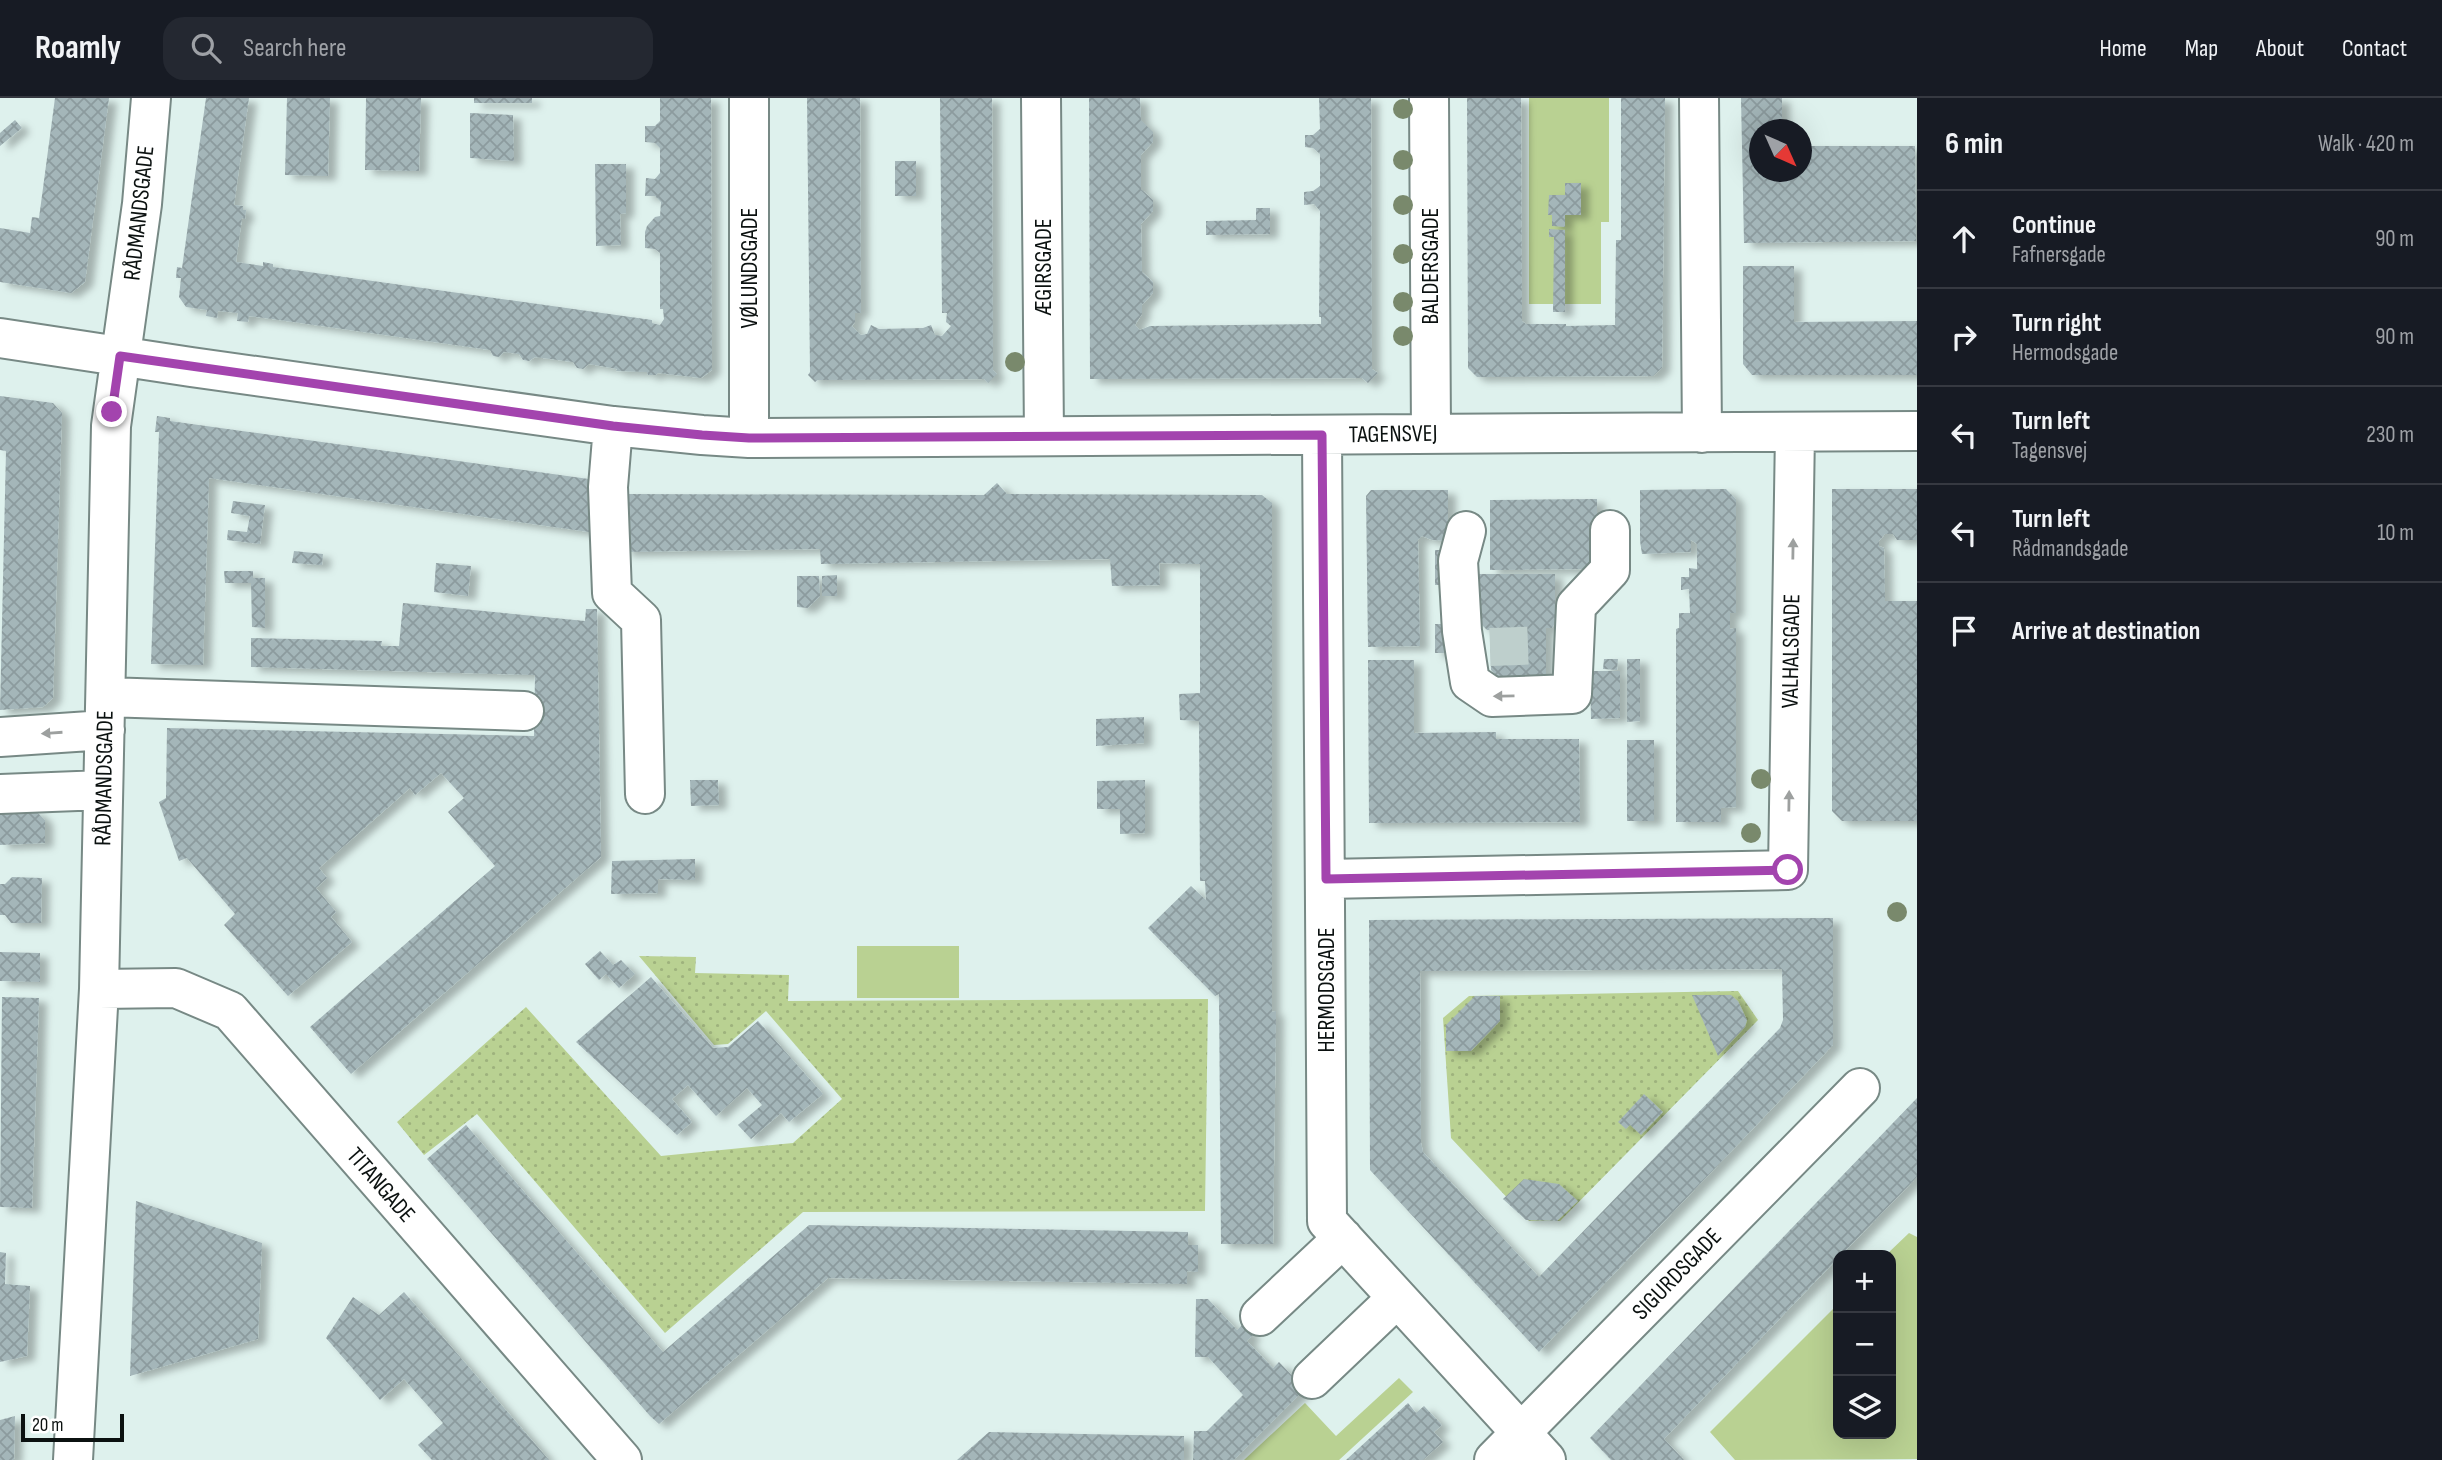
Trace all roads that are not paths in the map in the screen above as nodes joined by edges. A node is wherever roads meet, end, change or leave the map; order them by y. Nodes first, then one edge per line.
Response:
1 (151, 98) edge
2 (749, 98) edge
3 (1041, 98) edge
4 (1429, 98) edge
5 (1699, 98) edge
6 (0, 338) edge
7 (120, 356) junction
8 (613, 426) junction
9 (1917, 431) edge
10 (1795, 432) junction
11 (1431, 433) junction
12 (1702, 433) junction
13 (1322, 435) junction
14 (1044, 436) junction
15 (749, 438) junction
16 (1610, 530) dead end
17 (1466, 531) dead end
18 (524, 711) dead end
19 (105, 713) junction
20 (0, 737) edge
21 (103, 790) junction
22 (0, 794) edge
23 (645, 794) dead end
24 (1326, 879) junction
25 (99, 989) junction
26 (1860, 1088) dead end
27 (1343, 1238) junction
28 (1397, 1298) junction
29 (1260, 1316) dead end
30 (1312, 1379) dead end
31 (1534, 1447) edge
32 (73, 1460) edge
33 (622, 1460) edge
34 (1494, 1460) edge

1 - 7 street, RÅDMANDSGADE
2 - 15 street, VØLUNDSGADE
3 - 14 street, ÆGIRSGADE
4 - 11 street, BALDERSGADE
5 - 12 street
6 - 7 street, TAGENSVEJ
7 - 8 street, TAGENSVEJ
7 - 19 street, RÅDMANDSGADE
8 - 15 street, TAGENSVEJ
8 - 23 street
9 - 10 street, TAGENSVEJ
10 - 12 street, TAGENSVEJ
24 -> 10 street, VALHALSGADE
11 - 12 street, TAGENSVEJ
11 - 13 street, TAGENSVEJ
13 - 14 street, TAGENSVEJ
13 - 24 street, HERMODSGADE
14 - 15 street, TAGENSVEJ
16 -> 17 street
18 - 19 street
19 -> 20 street
19 - 21 street, RÅDMANDSGADE
21 - 22 street
21 - 25 street, RÅDMANDSGADE
24 - 27 street, HERMODSGADE
25 - 32 street, RÅDMANDSGADE
25 - 33 street, TITANGADE
26 - 31 street, SIGURDSGADE
27 - 28 street, HERMODSGADE
27 - 29 street
28 - 30 street
28 - 31 street, HERMODSGADE
31 - 34 street, SIGURDSGADE

